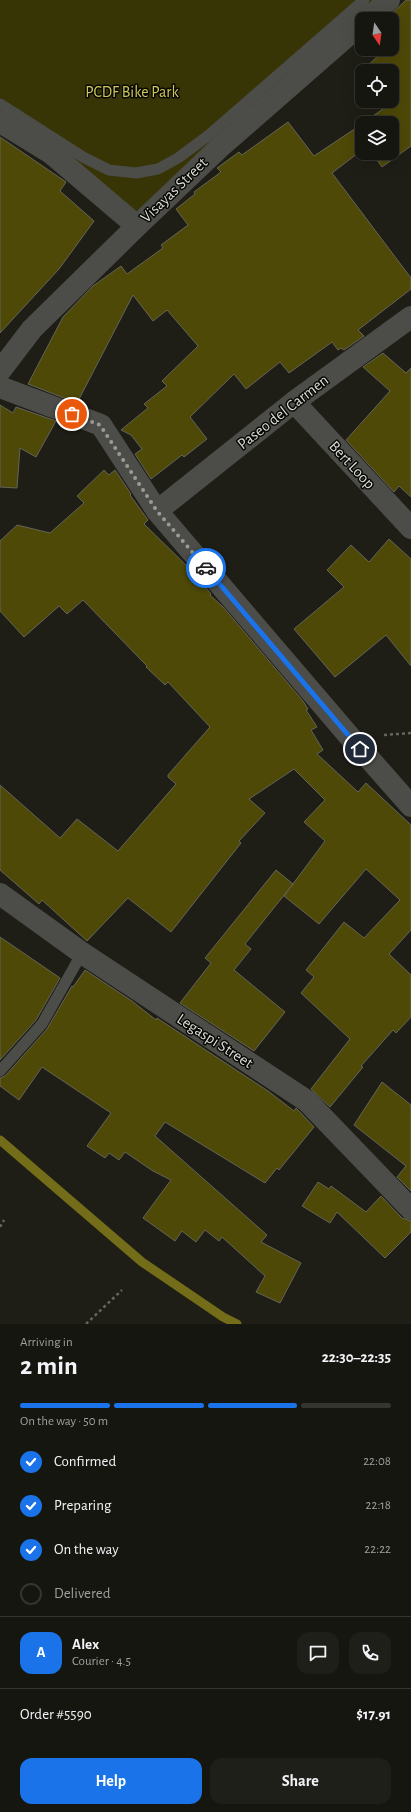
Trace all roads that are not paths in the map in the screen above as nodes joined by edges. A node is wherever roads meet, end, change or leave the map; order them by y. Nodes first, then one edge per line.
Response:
1 (364, 0) edge
2 (389, 0) edge
3 (375, 12) edge
4 (355, 29) edge
5 (0, 104) edge
6 (0, 122) edge
7 (137, 226) junction
8 (411, 317) edge
9 (0, 371) edge
10 (0, 387) edge
11 (294, 402) junction
12 (157, 511) junction
13 (411, 528) edge
14 (411, 806) edge
15 (0, 894) edge
16 (82, 953) junction
17 (0, 1071) edge
18 (411, 1209) edge

1 - 5 lane
2 - 3 street
4 - 7 street, Visayas Street
6 - 7 street
7 - 9 street, Visayas Street
8 - 11 street, Paseo del Carmen
10 - 12 street
11 - 12 street, Paseo del Carmen
11 - 13 street, Bert Loop
12 - 14 street
15 - 16 street, Legaspi Street
16 - 17 lane
16 - 18 street, Legaspi Street

